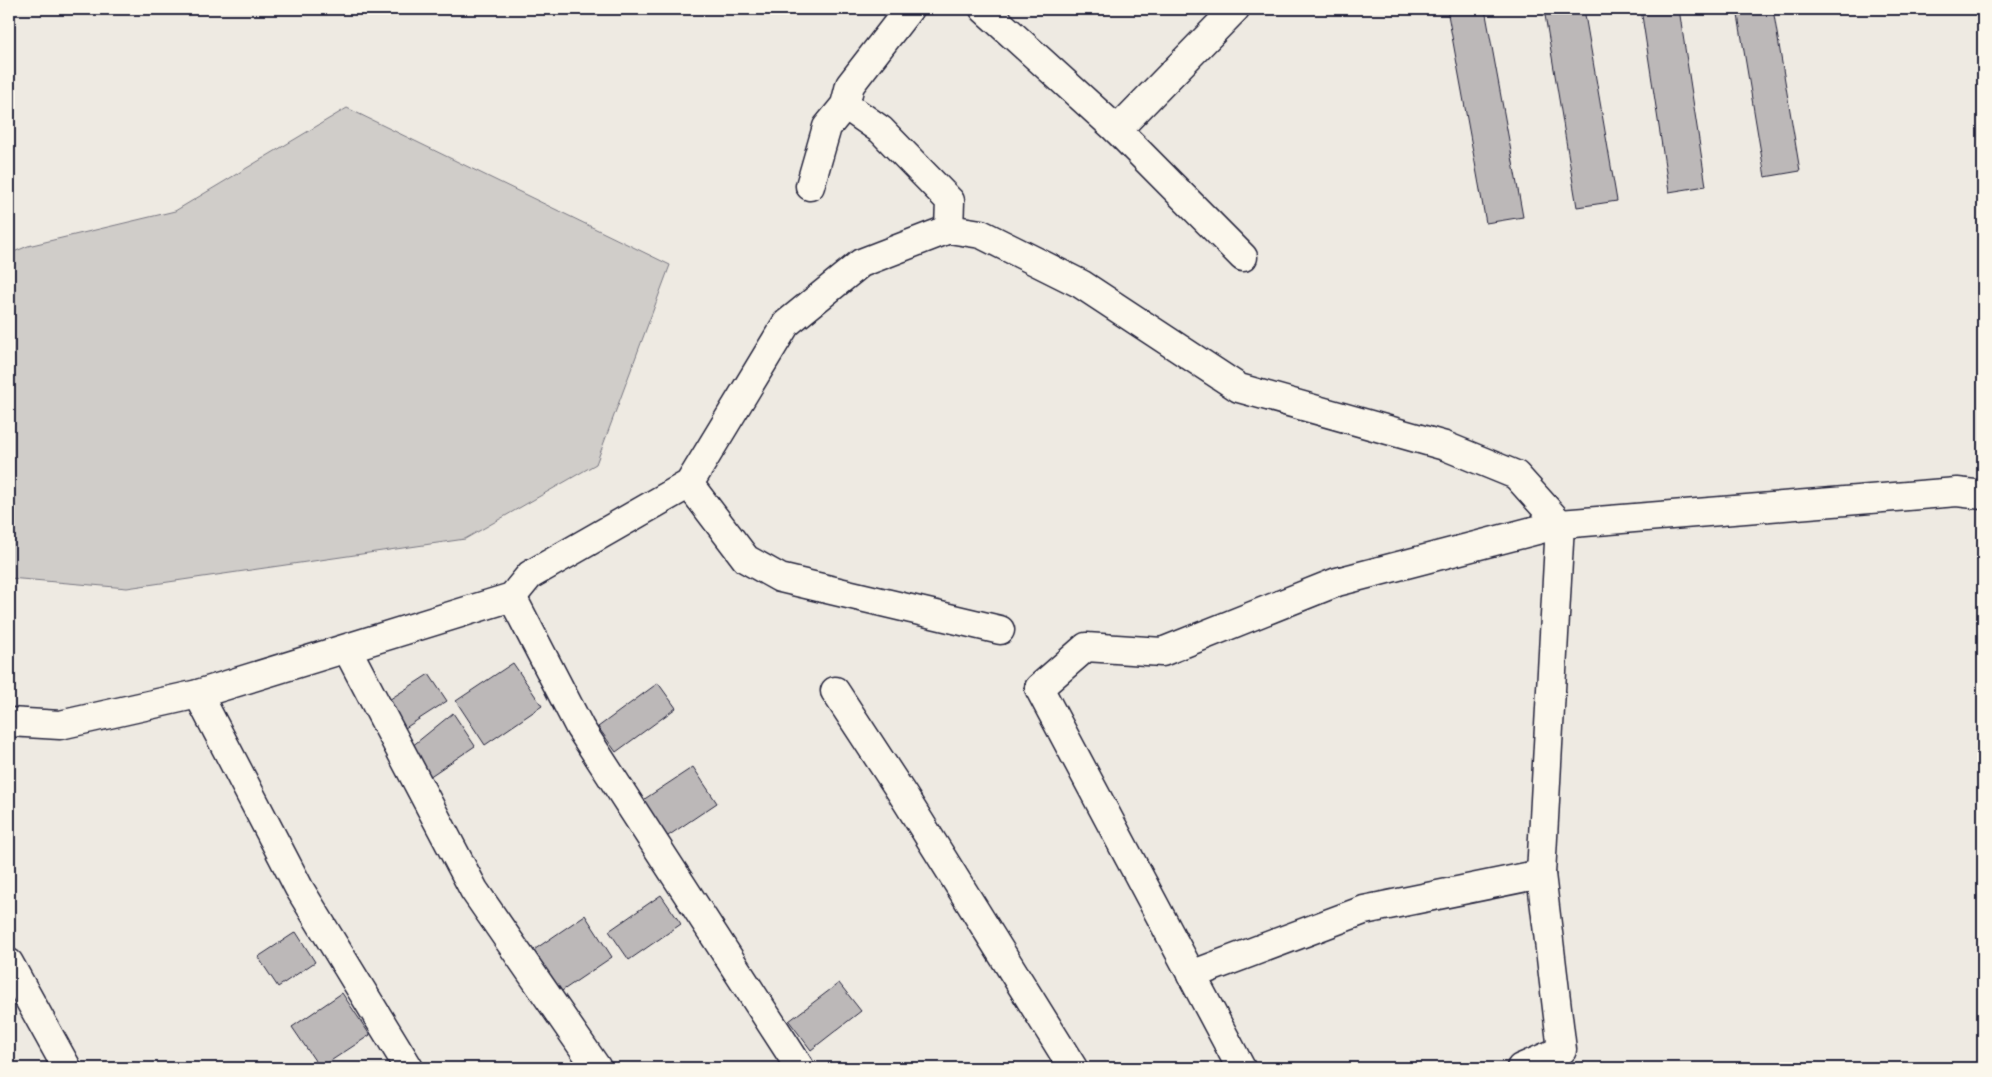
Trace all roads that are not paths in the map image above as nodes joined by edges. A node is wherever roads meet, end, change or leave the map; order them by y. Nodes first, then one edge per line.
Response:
1 (909, 9) edge
2 (984, 9) edge
3 (1235, 9) edge
4 (845, 105) junction
5 (1117, 130) junction
6 (810, 186) dead end
7 (949, 229) junction
8 (1243, 257) dead end
9 (689, 484) junction
10 (1983, 496) edge
11 (1560, 524) junction
12 (512, 596) junction
13 (1000, 630) dead end
14 (347, 649) junction
15 (835, 691) dead end
16 (198, 694) junction
17 (9, 722) edge
18 (1540, 874) junction
19 (9, 963) edge
20 (1191, 975) junction
21 (67, 1068) edge
22 (409, 1068) edge
23 (597, 1068) edge
24 (800, 1068) edge
25 (1073, 1068) edge
26 (1241, 1068) edge
27 (1521, 1068) edge

1 - 4 street
2 - 5 street
3 - 5 street
4 - 6 street
4 - 7 street
5 - 8 street
7 - 9 street
7 - 11 street
9 - 12 street
9 - 13 street
10 - 11 street
11 - 18 street
11 - 20 street
12 - 14 street
12 - 24 street
14 - 16 street
14 - 23 street
15 - 25 street
16 - 17 street
16 - 22 street
18 - 20 street
18 - 27 street
19 - 21 street
20 - 26 street

